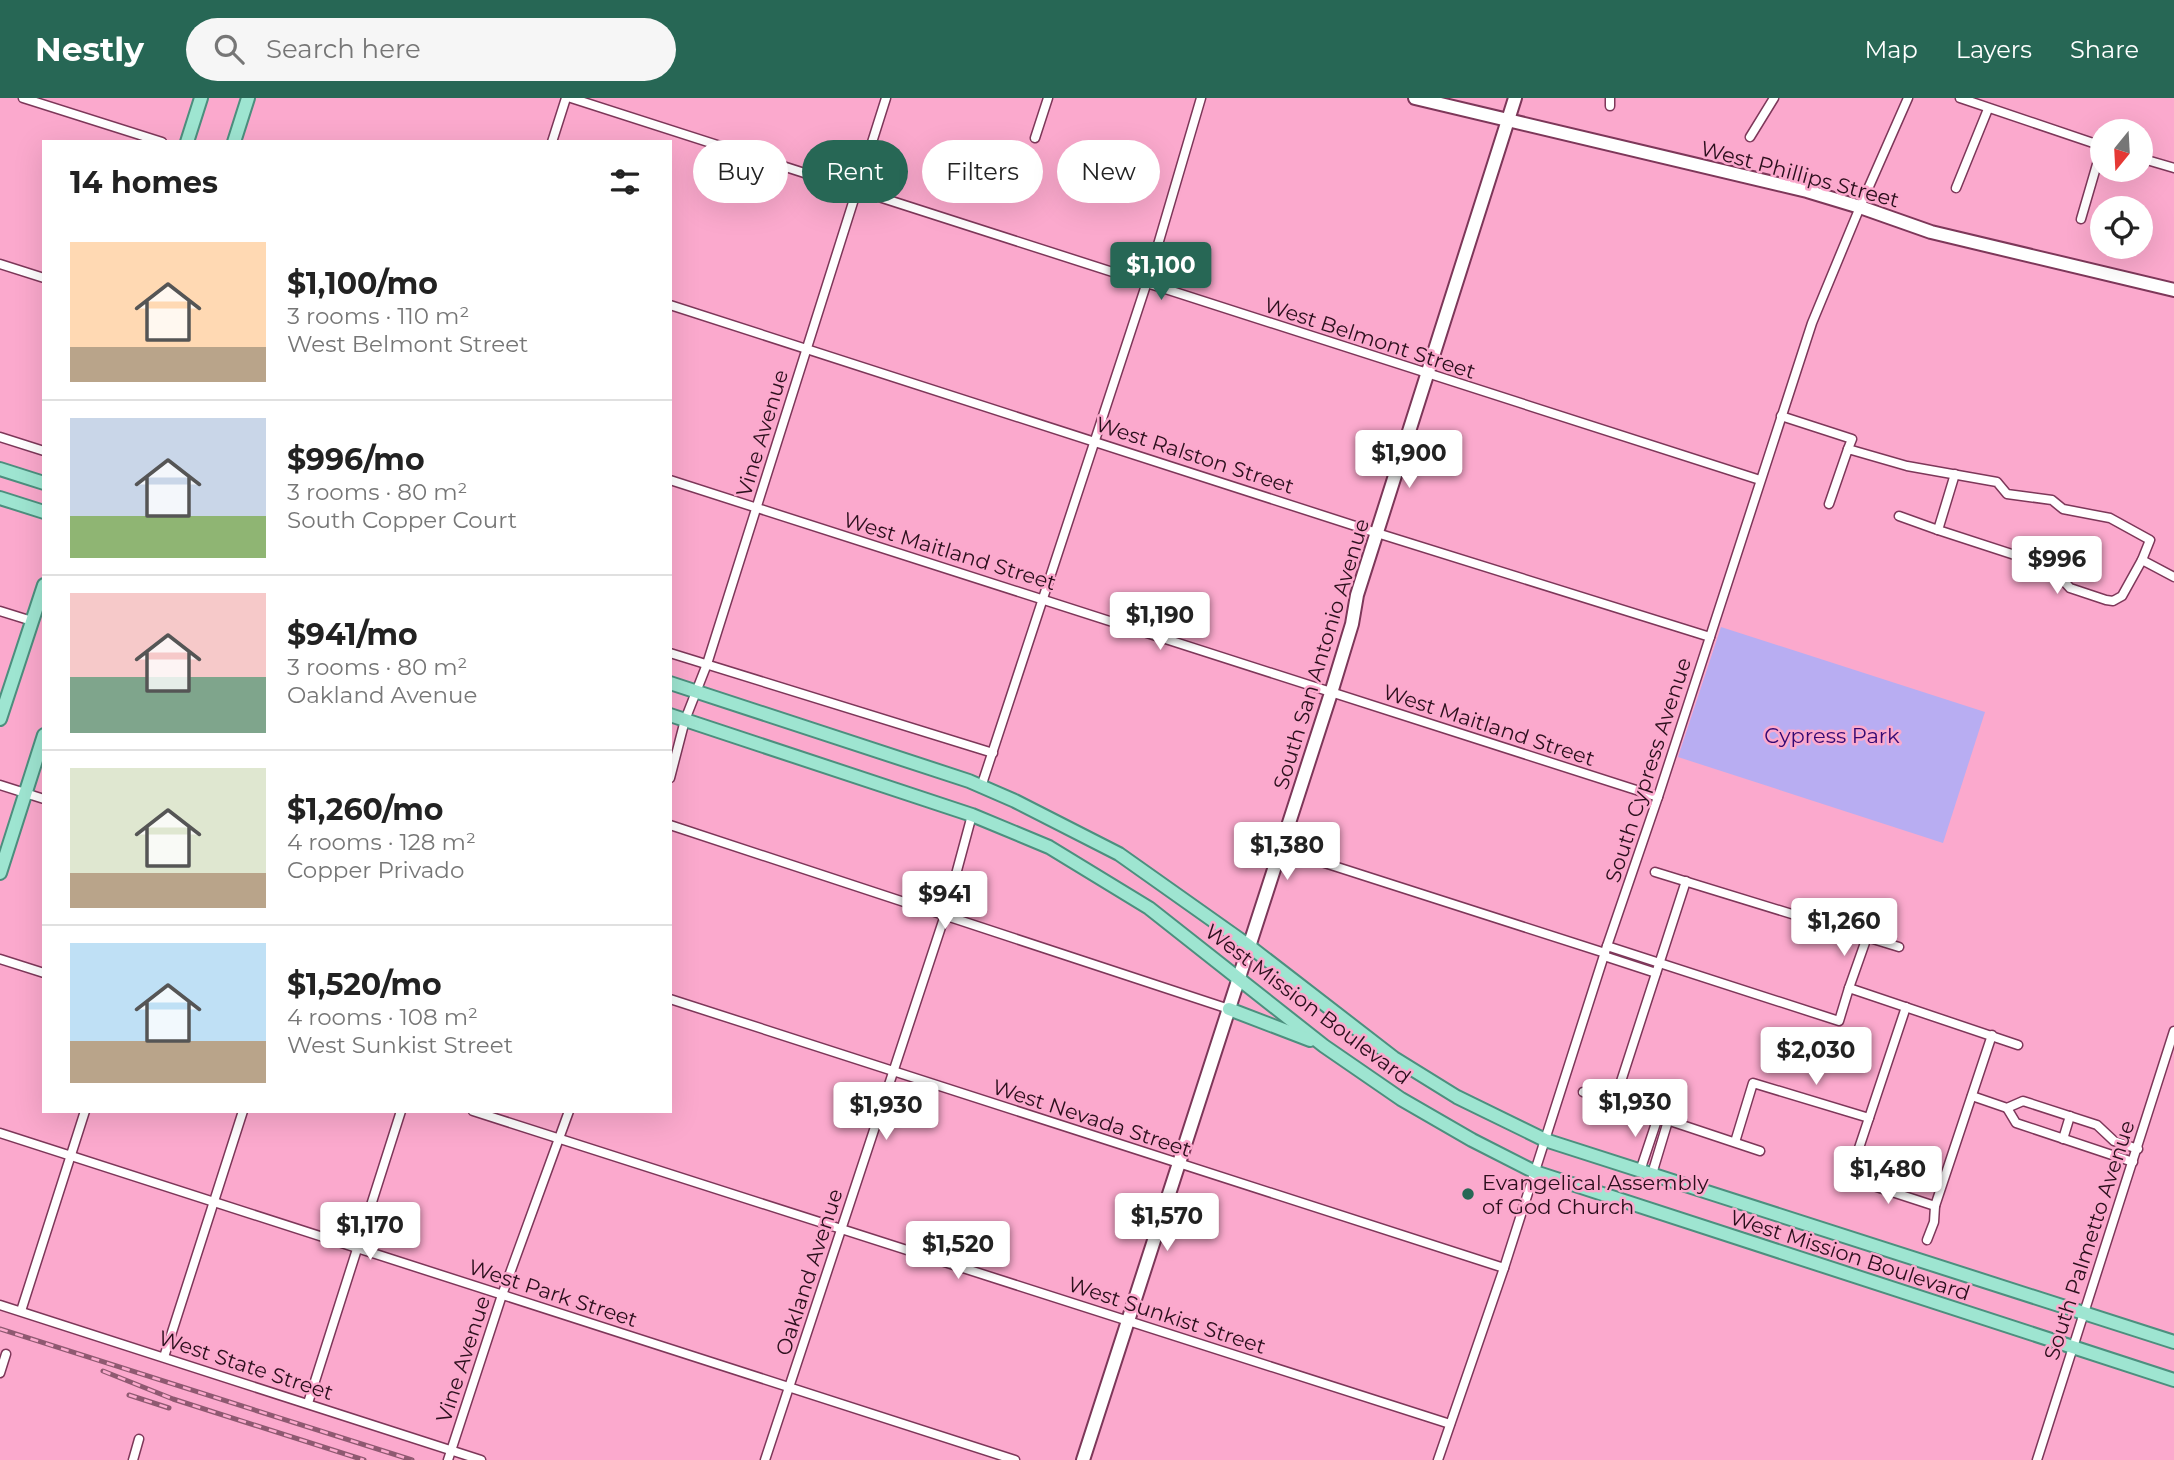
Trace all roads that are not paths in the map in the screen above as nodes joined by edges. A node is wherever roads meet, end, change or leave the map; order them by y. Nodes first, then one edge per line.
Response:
1 (23, 98) edge
2 (201, 98) edge
3 (248, 98) edge
4 (568, 98) edge
5 (886, 98) edge
6 (1048, 98) edge
7 (1201, 98) edge
8 (1415, 98) edge
9 (1516, 98) edge
10 (1774, 98) edge
11 (1908, 98) edge
12 (1959, 98) edge
13 (1988, 109) junction
14 (1509, 122) junction
15 (1750, 137) dead end
16 (1035, 138) dead end
17 (156, 140) edge
18 (188, 140) edge
19 (235, 140) edge
20 (553, 140) edge
21 (873, 140) edge
22 (2090, 142) edge
23 (2153, 162) edge
24 (2174, 168) edge
25 (802, 172) edge
26 (2092, 182) edge
27 (1956, 188) dead end
28 (854, 203) edge
29 (899, 203) edge
30 (1860, 207) junction
31 (2081, 219) dead end
32 (0, 264) edge
33 (42, 277) edge
34 (1147, 282) junction
35 (2174, 288) edge
36 (672, 305) edge
37 (807, 348) junction
38 (1428, 376) junction
39 (1781, 416) junction
40 (0, 437) edge
41 (1093, 440) junction
42 (1848, 449) junction
43 (42, 450) edge
44 (0, 469) edge
45 (1955, 474) junction
46 (1760, 480) junction
47 (672, 481) edge
48 (42, 482) edge
49 (0, 498) edge
50 (1829, 504) dead end
51 (757, 509) junction
52 (42, 512) edge
53 (1899, 516) dead end
54 (1938, 530) junction
55 (1377, 533) junction
56 (2142, 560) junction
57 (2174, 577) edge
58 (42, 590) edge
59 (1043, 598) junction
60 (0, 611) edge
61 (32, 621) junction
62 (1710, 637) junction
63 (672, 654) edge
64 (707, 664) junction
65 (672, 684) edge
66 (696, 691) junction
67 (1331, 693) junction
68 (672, 716) edge
69 (0, 719) edge
70 (685, 720) junction
71 (42, 741) edge
72 (993, 753) junction
73 (672, 770) edge
74 (1, 786) edge
75 (981, 787) junction
76 (25, 794) junction
77 (1658, 797) junction
78 (42, 799) edge
79 (972, 815) junction
80 (672, 826) edge
81 (1281, 849) junction
82 (1655, 872) dead end
83 (0, 873) edge
84 (1686, 881) junction
85 (945, 915) junction
86 (1867, 937) junction
87 (1249, 946) junction
88 (1899, 947) dead end
89 (1605, 952) junction
90 (0, 959) edge
91 (1660, 963) junction
92 (42, 972) edge
93 (1656, 973) junction
94 (1238, 978) junction
95 (1849, 988) junction
96 (672, 1000) edge
97 (1906, 1007) junction
98 (1229, 1009) junction
99 (2174, 1031) edge
100 (1992, 1035) junction
101 (2018, 1045) dead end
102 (1324, 1046) junction
103 (894, 1073) junction
104 (1583, 1092) dead end
105 (1972, 1096) junction
106 (1614, 1103) junction
107 (2007, 1108) junction
108 (84, 1113) edge
109 (242, 1113) edge
110 (400, 1113) edge
111 (479, 1113) edge
112 (568, 1113) edge
113 (2070, 1116) junction
114 (1658, 1117) junction
115 (1869, 1118) junction
116 (1668, 1121) junction
117 (0, 1133) edge
118 (561, 1139) junction
119 (2063, 1139) junction
120 (1545, 1140) junction
121 (1735, 1142) junction
122 (2138, 1149) junction
123 (1760, 1151) dead end
124 (71, 1155) junction
125 (2133, 1162) junction
126 (1179, 1164) junction
127 (1535, 1172) junction
128 (1646, 1172) junction
129 (214, 1202) junction
130 (1936, 1206) junction
131 (842, 1228) junction
132 (1927, 1240) dead end
133 (359, 1248) junction
134 (1504, 1268) junction
135 (502, 1295) junction
136 (0, 1305) edge
137 (21, 1311) junction
138 (2084, 1312) junction
139 (1127, 1321) junction
140 (2174, 1342) edge
141 (2073, 1347) junction
142 (6, 1354) dead end
143 (164, 1357) junction
144 (0, 1373) edge
145 (2174, 1380) edge
146 (789, 1387) junction
147 (308, 1403) junction
148 (1450, 1424) junction
149 (139, 1439) dead end
150 (451, 1451) junction
151 (133, 1460) edge
152 (448, 1460) edge
153 (481, 1460) edge
154 (765, 1460) edge
155 (1015, 1460) edge
156 (1083, 1460) edge
157 (1438, 1460) edge
158 (2037, 1460) edge

1 - 17 street
2 - 18 main road
3 - 19 main road
4 - 20 street
4 - 25 street, West Belmont Street
5 - 21 street, Vine Avenue
6 - 16 street
7 - 34 street
8 - 14 street, West Phillips Street
9 - 14 street, South San Antonio Avenue
10 - 15 street
11 - 30 street, South Cypress Avenue
12 - 13 street
13 - 22 street
13 - 27 street
14 - 30 street, West Phillips Street
14 - 38 street, South San Antonio Avenue
23 - 24 street
26 - 31 street
28 - 37 street, Vine Avenue
29 - 34 street, West Belmont Street
30 - 35 street, West Phillips Street
30 - 39 street, South Cypress Avenue
32 - 33 street
34 - 38 street, West Belmont Street
34 - 41 street
36 - 37 street, West Ralston Street
37 - 41 street, West Ralston Street
37 - 51 street, Vine Avenue
38 - 46 street, West Belmont Street
38 - 55 street, South San Antonio Avenue
39 - 42 street
39 - 46 street, South Cypress Avenue
40 - 43 street
41 - 55 street, West Ralston Street
41 - 59 street
42 - 45 street
42 - 50 street
44 - 48 main road
45 - 54 street
45 - 56 street
46 - 62 street, South Cypress Avenue
47 - 51 street, West Maitland Street
49 - 52 main road
51 - 59 street, West Maitland Street
51 - 64 street, Vine Avenue
53 - 54 street
54 - 56 street
55 - 62 street, West Ralston Street
55 - 67 street, South San Antonio Avenue
56 - 57 street
58 - 61 main road
59 - 67 street, West Maitland Street
59 - 72 street
60 - 61 street
61 - 69 main road
62 - 77 street, South Cypress Avenue
63 - 64 street
64 - 66 street, Vine Avenue
64 - 72 street
65 - 66 main road, West Mission Boulevard
66 - 70 street, Vine Avenue
66 - 75 main road, West Mission Boulevard
67 - 77 street, West Maitland Street
67 - 81 street, South San Antonio Avenue
68 - 70 main road, West Mission Boulevard
70 - 73 street, Vine Avenue
70 - 79 main road, West Mission Boulevard
71 - 76 main road
72 - 75 street
74 - 76 street
75 - 87 main road, West Mission Boulevard
76 - 78 street
76 - 83 main road
77 - 89 street, South Cypress Avenue
79 - 85 street, Oakland Avenue
79 - 94 main road, West Mission Boulevard
80 - 85 street
81 - 87 street, South San Antonio Avenue
81 - 89 street
82 - 84 street
84 - 86 street
84 - 91 street
85 - 98 street
85 - 103 street, Oakland Avenue
86 - 88 street
86 - 95 street
87 - 94 street, South San Antonio Avenue
87 - 120 main road, West Mission Boulevard
89 - 91 street
89 - 93 street
89 - 120 street, South Cypress Avenue
90 - 92 street
91 - 93 street
91 - 95 street
93 - 106 street
94 - 98 street, South San Antonio Avenue
94 - 102 main road, West Mission Boulevard
95 - 97 street
96 - 103 street, West Nevada Street
97 - 100 street
97 - 115 street
98 - 102 main road
98 - 126 street, South San Antonio Avenue
99 - 122 street, South Palmetto Avenue
100 - 101 street
100 - 105 street
102 - 127 main road, West Mission Boulevard
103 - 126 street, West Nevada Street
103 - 131 street, Oakland Avenue
104 - 106 street
105 - 107 street
105 - 130 street
106 - 114 street
107 - 113 street
107 - 119 street
108 - 124 street
109 - 129 street
110 - 133 street
111 - 118 street, West Sunkist Street
112 - 118 street, Vine Avenue
113 - 119 street
113 - 122 street
114 - 116 street
114 - 128 street
115 - 121 street
115 - 130 street
116 - 121 street
116 - 128 street
117 - 124 street, West Park Street
118 - 131 street, West Sunkist Street
118 - 135 street, Vine Avenue
119 - 125 street
120 - 127 street, South Cypress Avenue
120 - 128 main road, West Mission Boulevard
121 - 123 street
122 - 125 street, South Palmetto Avenue
124 - 129 street, West Park Street
124 - 137 street
125 - 138 street, South Palmetto Avenue
126 - 134 street, West Nevada Street
126 - 139 street, South San Antonio Avenue
127 - 134 street, South Cypress Avenue
127 - 141 main road, West Mission Boulevard
128 - 138 main road, West Mission Boulevard
129 - 133 street, West Park Street
129 - 143 street
130 - 132 street
131 - 139 street, West Sunkist Street
131 - 146 street, Oakland Avenue
133 - 135 street, West Park Street
133 - 147 street
134 - 148 street, South Cypress Avenue
135 - 146 street, West Park Street
135 - 150 street, Vine Avenue
136 - 137 street, West State Street
137 - 143 street, West State Street
138 - 140 main road, West Mission Boulevard
138 - 141 street, South Palmetto Avenue
139 - 148 street, West Sunkist Street
139 - 156 street, South San Antonio Avenue
141 - 145 main road, West Mission Boulevard
141 - 158 street, South Palmetto Avenue
142 - 144 street
143 - 147 street, West State Street
146 - 154 street, Oakland Avenue
146 - 155 street, West Park Street
147 - 150 street, West State Street
148 - 157 street, South Cypress Avenue
149 - 151 street
150 - 152 street, Vine Avenue
150 - 153 street, West State Street

